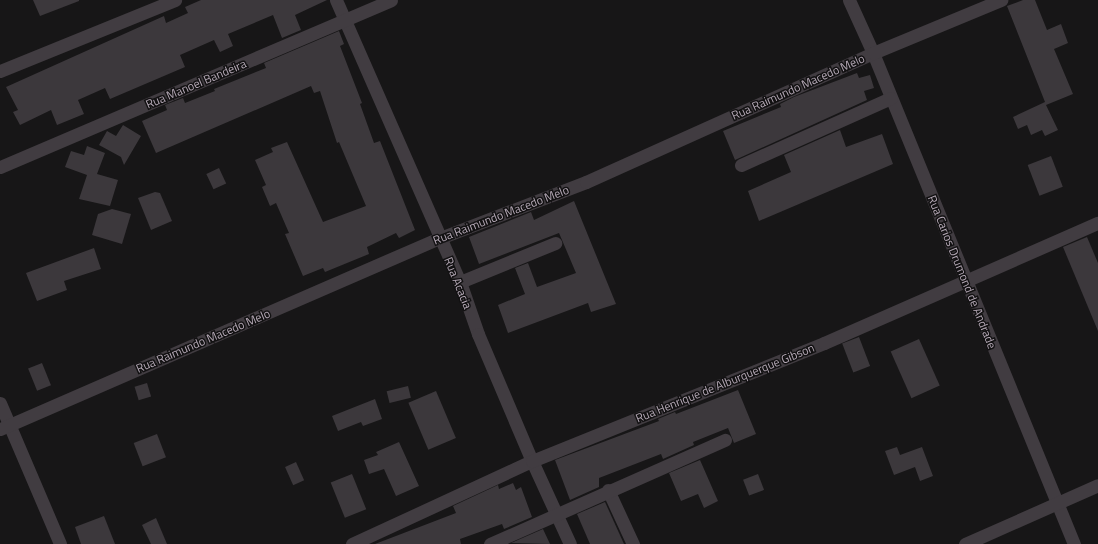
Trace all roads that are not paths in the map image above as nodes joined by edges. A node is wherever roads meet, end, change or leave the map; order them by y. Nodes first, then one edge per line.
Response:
1 (175, 0) edge
2 (336, 0) edge
3 (391, 0) edge
4 (849, 0) edge
5 (1001, 0) edge
6 (344, 21) junction
7 (873, 53) junction
8 (0, 71) edge
9 (891, 98) junction
10 (741, 165) dead end
11 (0, 168) edge
12 (1098, 222) edge
13 (440, 238) junction
14 (555, 243) dead end
15 (966, 281) junction
16 (460, 282) junction
17 (0, 403) edge
18 (5, 427) edge
19 (725, 440) dead end
20 (532, 461) junction
21 (1098, 485) edge
22 (608, 490) junction
23 (1056, 503) junction
24 (557, 514) junction
25 (60, 544) edge
26 (352, 544) edge
27 (490, 544) edge
28 (570, 544) edge
29 (633, 544) edge
30 (966, 544) edge
31 (1074, 544) edge

1 - 8 street
2 - 6 street, Rua Acacia
3 - 6 street, Rua Manoel Bandeira
4 - 7 street, Rua Carios Drumond de Andrade
5 - 7 street, Rua Raimundo Macedo Melo
6 - 11 street, Rua Manoel Bandeira
6 - 13 street, Rua Acacia
7 - 9 street, Rua Carios Drumond de Andrade
7 - 13 street, Rua Raimundo Macedo Melo
9 - 10 street
9 - 15 street, Rua Carios Drumond de Andrade
12 - 15 street, Rua Henrique de Alburquerque Gibson
13 - 16 street, Rua Acacia
13 - 18 street, Rua Raimundo Macedo Melo
14 - 16 street
15 - 20 street, Rua Henrique de Alburquerque Gibson
15 - 23 street, Rua Carios Drumond de Andrade
16 - 20 street, Rua Acacia
17 - 18 street
18 - 25 street
19 - 22 street
20 - 24 street, Rua Acacia
20 - 26 street, Rua Henrique de Alburquerque Gibson
21 - 23 street
22 - 24 street
22 - 29 street
23 - 30 street
23 - 31 street, Rua Carios Drumond de Andrade
24 - 27 street
24 - 28 street, Rua Acacia

